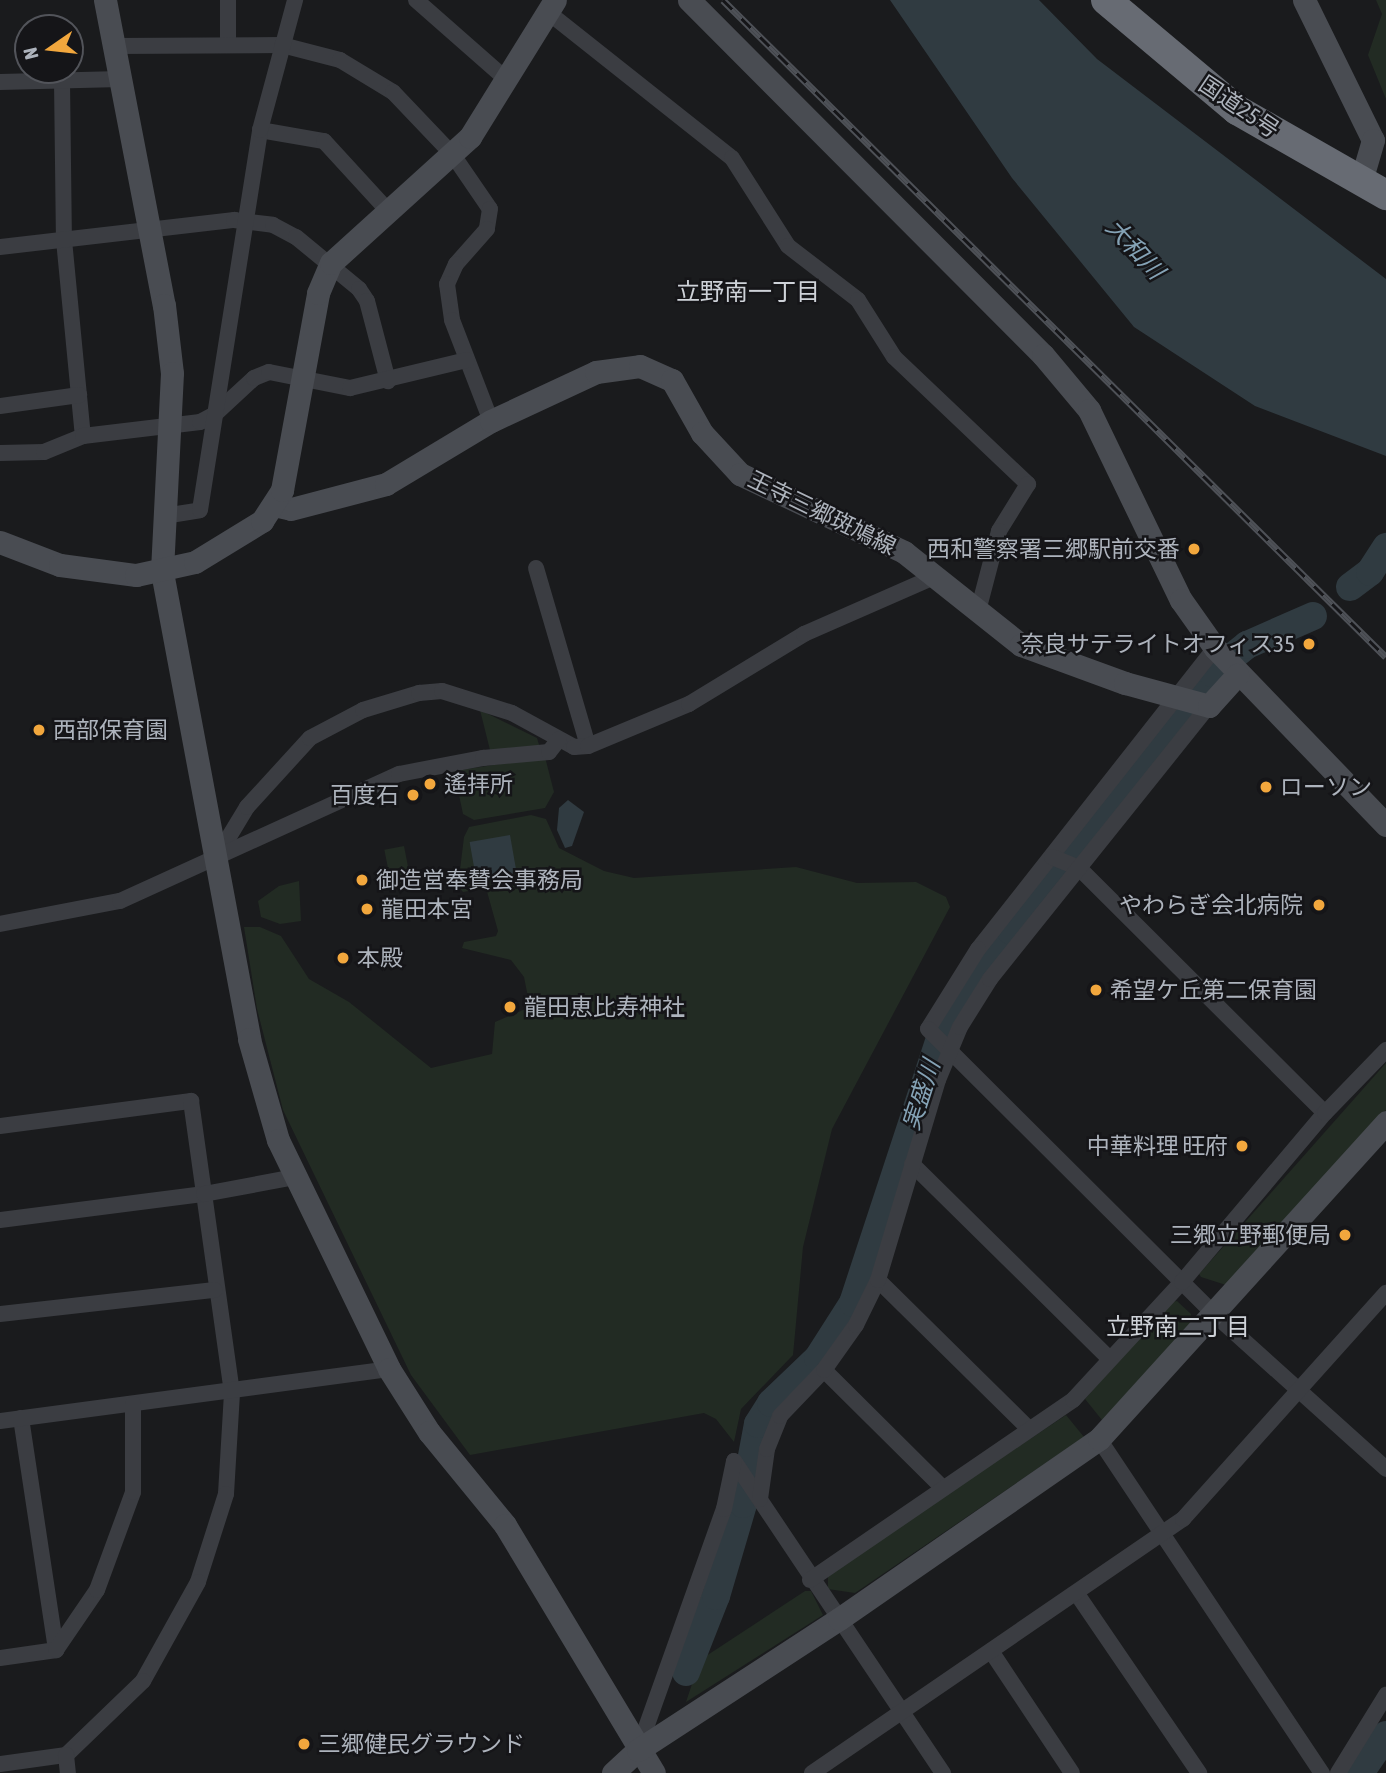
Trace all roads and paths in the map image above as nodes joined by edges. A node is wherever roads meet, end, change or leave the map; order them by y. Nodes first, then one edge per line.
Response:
1 (105, 0) edge
2 (228, 0) edge
3 (295, 0) edge
4 (416, 0) edge
5 (689, 0) edge
6 (1106, 0) edge
7 (1304, 0) edge
8 (552, 6) edge
9 (282, 45) junction
10 (114, 46) junction
11 (228, 46) junction
12 (121, 79) junction
13 (506, 79) junction
14 (84, 80) edge
15 (62, 84) edge
16 (260, 130) junction
17 (453, 155) junction
18 (1373, 188) edge
19 (388, 212) junction
20 (245, 220) junction
21 (149, 228) junction
22 (64, 240) junction
23 (0, 247) edge
24 (331, 263) junction
25 (467, 360) junction
26 (302, 377) junction
27 (388, 381) junction
28 (79, 395) junction
29 (0, 406) edge
30 (215, 414) junction
31 (491, 421) junction
32 (169, 429) junction
33 (83, 436) junction
34 (0, 453) edge
35 (274, 505) junction
36 (164, 516) junction
37 (0, 542) edge
38 (536, 568) dead end
39 (162, 572) junction
40 (936, 576) junction
41 (978, 611) junction
42 (1226, 662) junction
43 (1193, 701) junction
44 (559, 739) junction
45 (588, 746) junction
46 (1386, 825) edge
47 (218, 855) junction
48 (1052, 857) junction
49 (1074, 868) junction
50 (0, 924) edge
51 (947, 1046) junction
52 (1386, 1050) edge
53 (1325, 1113) junction
54 (1386, 1122) edge
55 (0, 1126) edge
56 (912, 1164) junction
57 (295, 1177) junction
58 (204, 1194) junction
59 (0, 1220) edge
60 (878, 1280) junction
61 (1182, 1282) junction
62 (215, 1290) junction
63 (1386, 1293) edge
64 (1213, 1313) junction
65 (0, 1314) edge
66 (1110, 1359) junction
67 (390, 1369) junction
68 (824, 1370) junction
69 (1299, 1390) junction
70 (232, 1393) junction
71 (134, 1404) junction
72 (21, 1418) junction
73 (0, 1421) edge
74 (1029, 1429) junction
75 (1099, 1439) junction
76 (1386, 1469) edge
77 (943, 1489) junction
78 (757, 1495) junction
79 (1162, 1534) junction
80 (810, 1580) junction
81 (1077, 1594) junction
82 (839, 1619) junction
83 (55, 1650) junction
84 (991, 1651) junction
85 (0, 1658) edge
86 (1386, 1695) edge
87 (900, 1710) junction
88 (638, 1750) junction
89 (65, 1755) junction
90 (0, 1764) edge
91 (68, 1773) edge
92 (613, 1773) edge
93 (654, 1773) edge
94 (812, 1773) edge
95 (943, 1773) edge
96 (1072, 1773) edge
97 (1199, 1773) edge
98 (1322, 1773) edge
99 (1338, 1773) edge

1 - 10 street
2 - 11 street
3 - 9 street
4 - 13 street
5 - 42 street
6 - 18 highway, 国道25号
7 - 18 street
8 - 13 street
8 - 41 street
9 - 11 street
9 - 16 street
9 - 17 street
10 - 11 street
10 - 12 street
12 - 14 street
12 - 21 street
13 - 17 street
15 - 22 street
16 - 19 street
16 - 20 street
17 - 19 street
17 - 25 street
19 - 24 street
20 - 21 street
20 - 24 street
20 - 30 street
21 - 22 street
21 - 32 street
22 - 23 street
22 - 28 street
24 - 26 street
24 - 27 street
25 - 27 street
25 - 31 street
26 - 27 street
26 - 30 street
26 - 35 street
28 - 29 street
28 - 33 street
30 - 32 street
30 - 36 street
31 - 35 street, 王寺三郷斑鳩線
31 - 40 street, 王寺三郷斑鳩線
32 - 33 street
32 - 36 street
33 - 34 street
35 - 39 street
36 - 39 street
37 - 39 street
38 - 45 street
39 - 47 street
40 - 41 street, 王寺三郷斑鳩線
40 - 45 street
41 - 43 street, 王寺三郷斑鳩線
42 - 43 street
42 - 43 street
42 - 46 street
43 - 48 street
43 - 49 street
44 - 45 street
44 - 47 street
44 - 47 street
47 - 50 street
47 - 57 street
48 - 49 street
48 - 51 street
49 - 51 street
49 - 53 street
51 - 56 street
51 - 61 street
52 - 53 street
53 - 61 street
54 - 64 street
55 - 58 street
56 - 60 street
56 - 66 street
57 - 58 street
57 - 67 street
58 - 59 street
58 - 62 street
60 - 68 street
60 - 74 street
61 - 64 street
61 - 66 street
62 - 65 street
62 - 70 street
63 - 69 street
64 - 69 street
64 - 75 street
66 - 74 street
67 - 70 street
67 - 88 street
68 - 77 street
68 - 78 street
69 - 76 street
69 - 79 street
70 - 71 street
70 - 89 street
71 - 72 street
71 - 83 street
72 - 73 street
72 - 83 street
74 - 77 street
75 - 79 street
75 - 82 street
77 - 80 street
78 - 80 street
78 - 88 street
79 - 81 street
79 - 98 street
80 - 82 street
81 - 84 street
81 - 97 street
82 - 87 street
82 - 88 street
83 - 85 street
84 - 87 street
84 - 96 street
86 - 99 street
87 - 94 street
87 - 95 street
88 - 92 street
88 - 93 street
89 - 90 street
89 - 91 street

